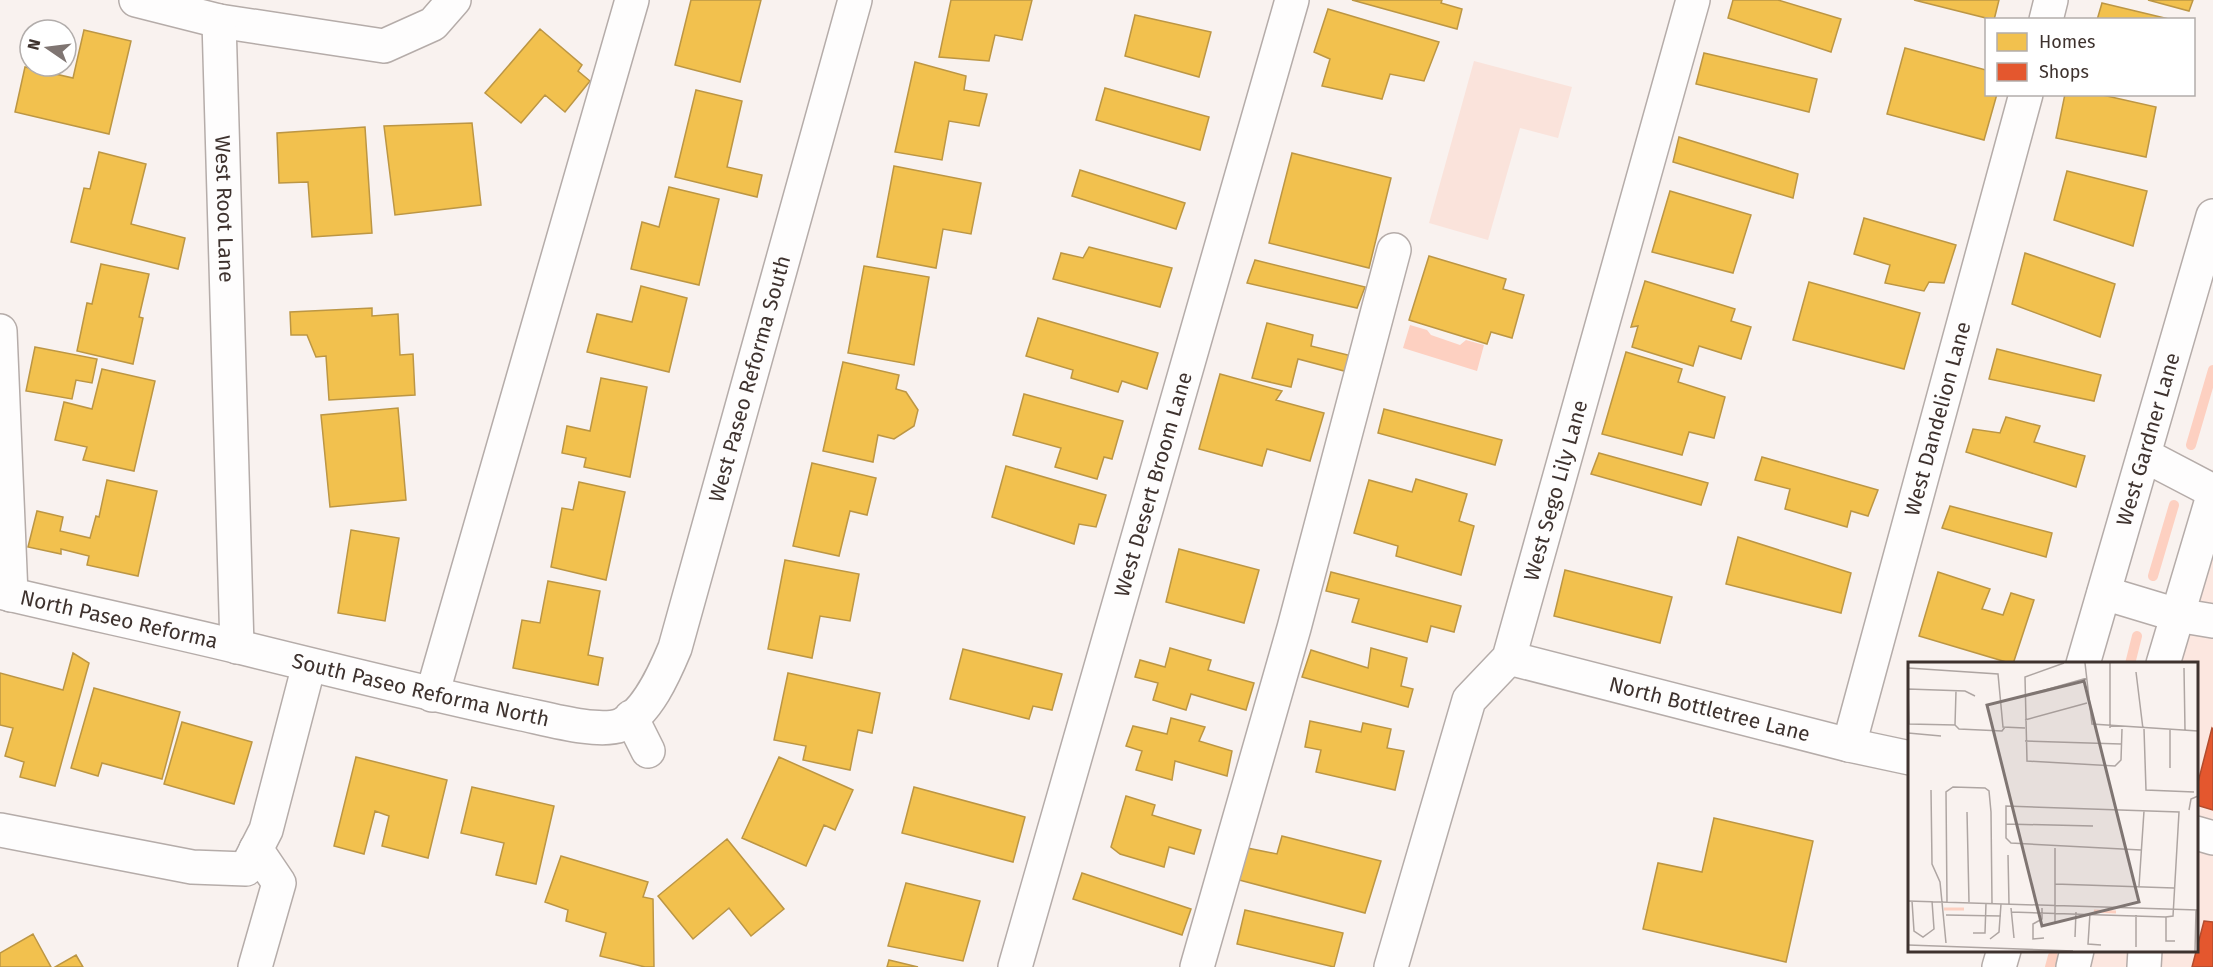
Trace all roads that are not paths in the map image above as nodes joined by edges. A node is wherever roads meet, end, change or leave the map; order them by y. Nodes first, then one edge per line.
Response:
1 (136, 0) edge
2 (453, 0) edge
3 (632, 0) edge
4 (855, 0) edge
5 (1292, 0) edge
6 (1693, 0) edge
7 (2051, 0) edge
8 (2046, 18) edge
9 (219, 21) junction
10 (2025, 96) edge
11 (2213, 216) edge
12 (1394, 250) dead end
13 (0, 331) edge
14 (2144, 455) junction
15 (2213, 490) edge
16 (2213, 496) edge
17 (5, 593) edge
18 (2104, 593) junction
19 (2177, 615) junction
20 (2213, 621) edge
21 (237, 647) junction
22 (1509, 658) junction
23 (2084, 662) edge
24 (2164, 662) edge
25 (309, 665) junction
26 (432, 695) junction
27 (618, 722) junction
28 (1849, 745) junction
29 (648, 751) dead end
30 (1908, 759) edge
31 (0, 830) edge
32 (2198, 834) edge
33 (2213, 838) edge
34 (256, 849) junction
35 (2004, 952) edge
36 (2077, 952) edge
37 (2145, 952) edge
38 (255, 967) edge
39 (1015, 967) edge
40 (1197, 967) edge
41 (1390, 967) edge
42 (1999, 967) edge
43 (2073, 967) edge
44 (2144, 967) edge

1 - 9 street
2 - 9 street
3 - 26 street
4 - 27 street, West Paseo Reforma South
5 - 39 street, West Desert Broom Lane
6 - 22 street, West Sego Lily Lane
7 - 8 street
9 - 21 street, West Root Lane
10 - 28 street, West Dandelion Lane
11 - 14 street, West Gardner Lane
12 - 40 street
13 - 17 street
14 - 15 street
14 - 18 street, West Gardner Lane
16 - 19 street
17 - 21 street, North Paseo Reforma
18 - 19 street
18 - 23 street, West Gardner Lane
19 - 20 street
19 - 24 street
21 - 25 street, South Paseo Reforma North
22 - 28 street, North Bottletree Lane
22 - 41 street, West Sego Lily Lane
25 - 26 street, South Paseo Reforma North
25 - 34 street
26 - 27 street, South Paseo Reforma North
27 - 29 street
28 - 30 street, North Bottletree Lane
31 - 34 street
32 - 33 street
34 - 38 street
35 - 42 street
36 - 43 street
37 - 44 street

